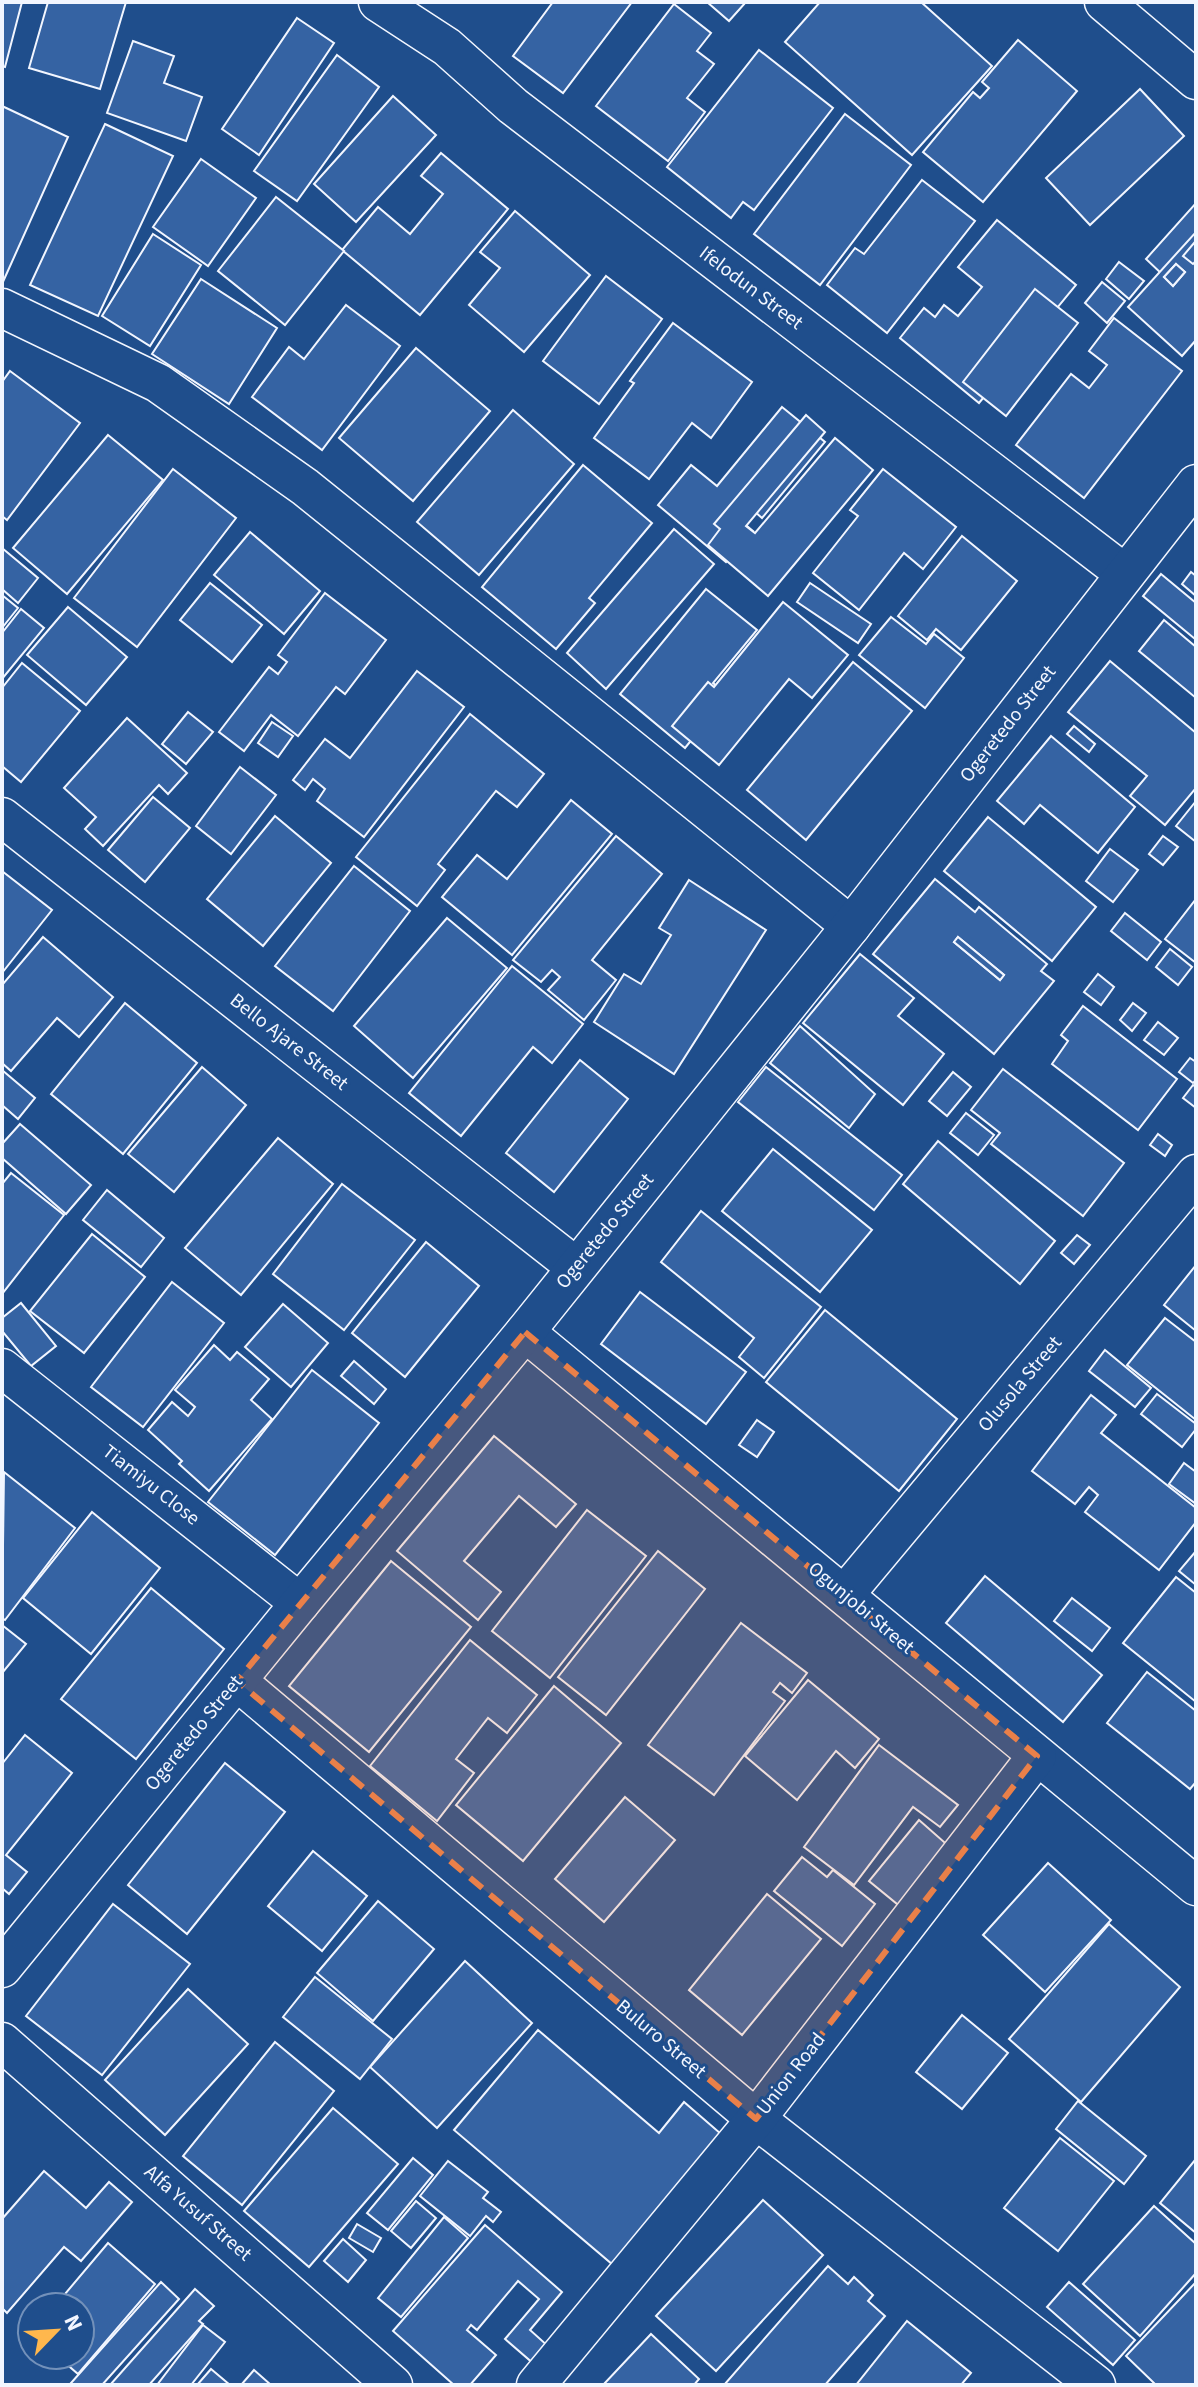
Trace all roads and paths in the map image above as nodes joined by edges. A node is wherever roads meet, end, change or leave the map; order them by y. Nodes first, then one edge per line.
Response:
1 (378, 2) edge
2 (1104, 2) edge
3 (1196, 80) edge
4 (2, 308) edge
5 (1196, 484) edge
6 (1124, 573) junction
7 (2, 817) edge
8 (851, 926) junction
9 (1196, 1174) edge
10 (576, 1267) junction
11 (525, 1332) junction
12 (2, 1368) edge
13 (845, 1594) junction
14 (300, 1603) junction
15 (237, 1681) junction
16 (1037, 1756) junction
17 (1196, 1886) edge
18 (2, 1968) edge
19 (2, 2042) edge
20 (756, 2119) junction
21 (393, 2385) edge
22 (536, 2385) edge
23 (1096, 2385) edge

1 - 6 street, Ifelodun Street
2 - 3 street
4 - 8 street
5 - 6 street, Ogeretedo Street
6 - 8 street, Ogeretedo Street
7 - 10 street, Bello Ajare Street
8 - 10 street, Ogeretedo Street
9 - 13 street, Olusola Street
10 - 11 street, Ogeretedo Street
11 - 13 street, Ogunjobi Street
11 - 14 street, Ogeretedo Street
12 - 14 street, Tiamiyu Close
13 - 16 street, Ogunjobi Street
14 - 15 street, Ogeretedo Street
15 - 18 street, Ogeretedo Street
15 - 20 street, Buluro Street
16 - 17 street, Ogunjobi Street
16 - 20 street, Union Road
19 - 21 street, Alfa Yusuf Street
20 - 22 street, Union Road
20 - 23 street, Buluro Street

